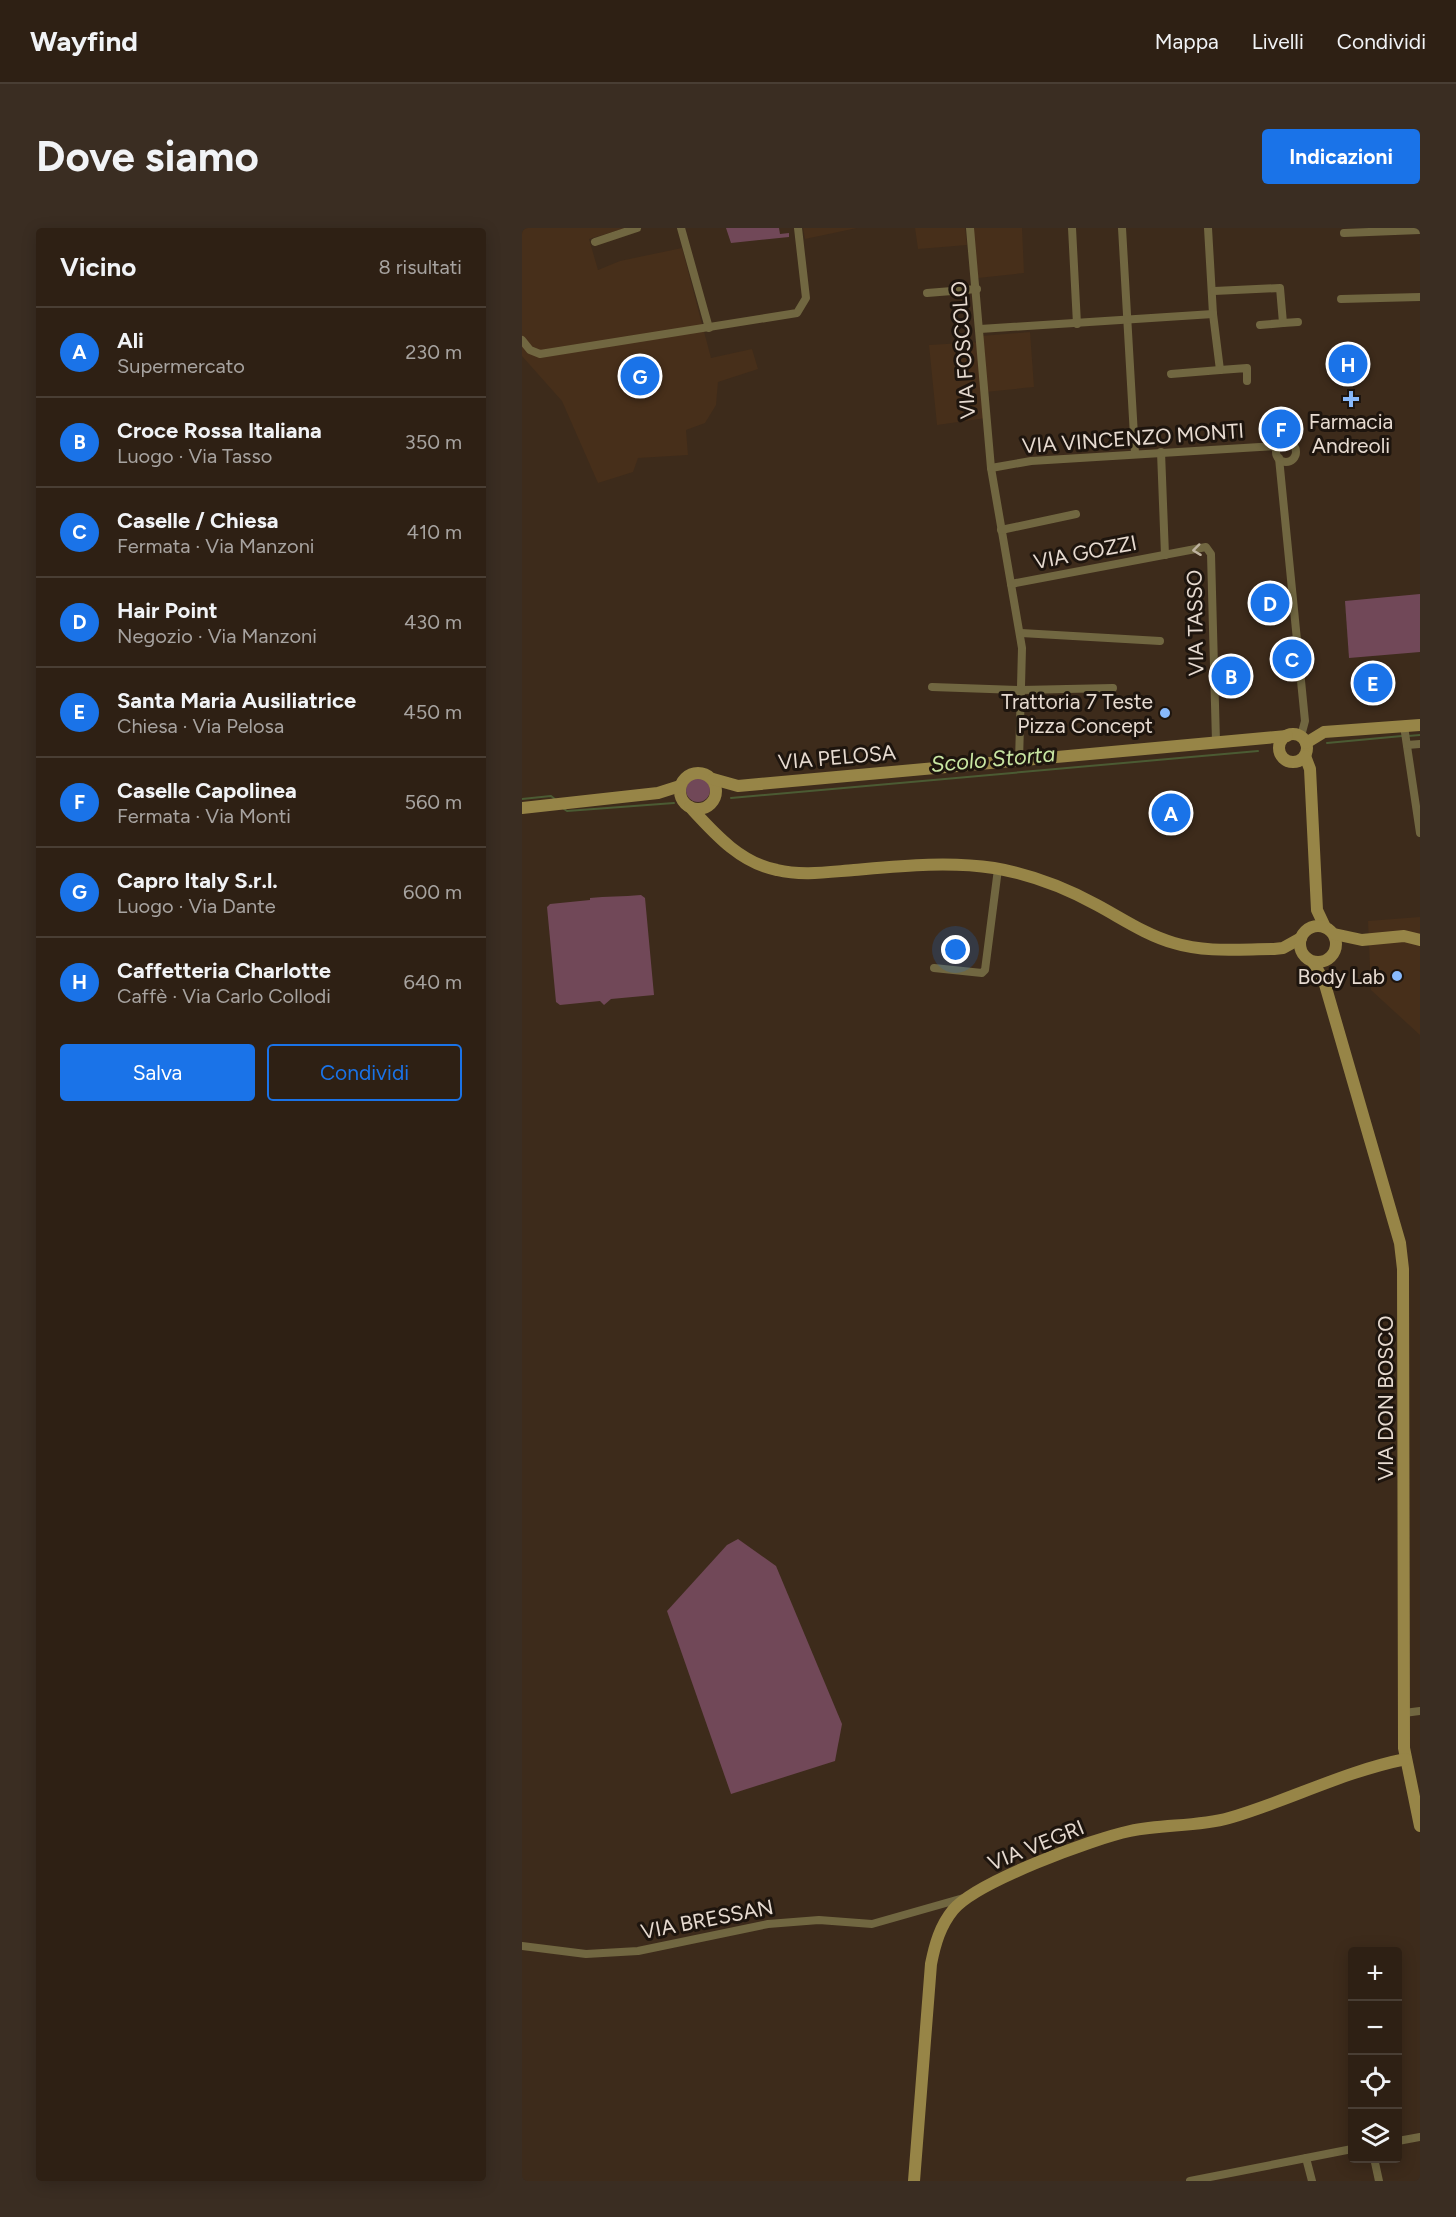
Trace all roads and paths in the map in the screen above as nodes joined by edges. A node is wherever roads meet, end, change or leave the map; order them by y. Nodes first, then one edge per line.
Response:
1 (637, 228) edge
2 (681, 228) edge
3 (798, 228) edge
4 (970, 228) edge
5 (1072, 228) edge
6 (1122, 228) edge
7 (1208, 228) edge
8 (1420, 230) edge
9 (1344, 233) dead end
10 (595, 242) dead end
11 (977, 289) junction
12 (1214, 291) junction
13 (927, 293) dead end
14 (1420, 297) edge
15 (1341, 299) dead end
16 (1213, 314) junction
17 (1128, 320) junction
18 (1298, 322) dead end
19 (1283, 323) junction
20 (1077, 324) junction
21 (1260, 325) dead end
22 (709, 328) junction
23 (980, 329) junction
24 (522, 340) edge
25 (1220, 370) junction
26 (1171, 374) dead end
27 (1247, 381) dead end
28 (1277, 446) junction
29 (1161, 452) junction
30 (1135, 453) junction
31 (1279, 458) junction
32 (1290, 461) junction
33 (991, 468) junction
34 (1280, 472) junction
35 (1076, 514) dead end
36 (1001, 530) junction
37 (1166, 555) junction
38 (1011, 584) junction
39 (1021, 633) junction
40 (1160, 641) dead end
41 (933, 687) dead end
42 (1113, 688) dead end
43 (1021, 690) junction
44 (1305, 721) junction
45 (1420, 724) edge
46 (1324, 732) junction
47 (1287, 736) junction
48 (1406, 736) junction
49 (1263, 737) junction
50 (1304, 740) junction
51 (1216, 742) junction
52 (1420, 744) edge
53 (1280, 750) junction
54 (1305, 756) junction
55 (1018, 762) junction
56 (1293, 762) junction
57 (713, 779) junction
58 (1310, 779) junction
59 (738, 786) junction
60 (684, 797) junction
61 (714, 801) junction
62 (522, 808) edge
63 (1420, 833) edge
64 (717, 835) junction
65 (998, 869) junction
66 (1317, 910) junction
67 (1329, 931) junction
68 (1305, 934) junction
69 (1362, 940) junction
70 (1420, 940) edge
71 (1283, 948) junction
72 (1332, 955) junction
73 (1308, 959) junction
74 (934, 968) dead end
75 (1324, 981) junction
76 (1420, 1711) edge
77 (1404, 1713) junction
78 (1406, 1759) junction
79 (1420, 1826) edge
80 (967, 1897) junction
81 (522, 1946) edge
82 (1420, 2137) edge
83 (1402, 2140) edge
84 (1348, 2150) edge
85 (1306, 2158) junction
86 (1375, 2163) edge
87 (1208, 2179) edge
88 (914, 2181) edge
89 (1190, 2181) edge
90 (1312, 2181) edge
91 (1379, 2181) edge

1 - 10 street
2 - 22 street
3 - 22 street
4 - 11 street, VIA FOSCOLO
5 - 20 street
6 - 17 street
7 - 12 street
8 - 9 street
11 - 13 street
11 - 23 street, VIA FOSCOLO
12 - 16 street
12 - 19 street
14 - 15 street
16 - 17 street
16 - 25 street
17 - 20 street
17 - 30 street
18 - 19 street
19 - 21 street
20 - 23 street
22 - 24 street
23 - 33 street, VIA FOSCOLO
25 - 26 street
25 - 27 street
28 - 29 street, VIA VINCENZO MONTI
28 - 31 street
28 - 32 street
29 - 30 street, VIA VINCENZO MONTI
29 - 37 street
30 - 33 street, VIA VINCENZO MONTI
31 - 32 street
31 - 34 street
32 - 34 street
33 - 36 street, VIA FOSCOLO
34 - 44 street
35 - 36 street
36 - 38 street, VIA FOSCOLO
37 - 38 street, VIA GOZZI
51 -> 37 street, VIA TASSO
38 - 39 street, VIA FOSCOLO
39 - 40 street
39 - 43 street, VIA FOSCOLO
41 - 43 street
42 - 43 street
43 - 55 street, VIA FOSCOLO
44 - 46 street
44 - 50 street
45 - 48 main road
46 - 48 main road
46 - 50 main road
47 - 49 main road, VIA PELOSA
47 - 50 main road
47 - 53 main road
48 - 52 street
48 - 63 street
49 - 51 main road, VIA PELOSA
49 - 53 main road
50 - 54 main road
51 - 55 main road, VIA PELOSA
53 - 56 main road
54 - 56 main road
54 - 58 main road, VIA DON BOSCO
55 - 59 main road, VIA PELOSA
56 - 58 main road
57 - 59 main road, VIA PELOSA
57 - 60 main road, VIA PELOSA
57 - 61 main road
58 - 66 main road, VIA DON BOSCO
59 - 61 main road, VIA PELOSA
60 - 61 main road, VIA PELOSA
60 - 62 main road, VIA PELOSA
60 - 64 main road
61 - 64 main road
64 - 65 main road
65 - 71 main road
65 - 74 street
66 - 67 main road, VIA DON BOSCO
66 - 68 main road, VIA DON BOSCO
67 - 68 main road
67 - 69 main road
67 - 72 main road, VIA DON BOSCO
68 - 71 main road
68 - 73 main road, VIA DON BOSCO
69 - 70 main road
69 - 72 main road
71 - 73 main road
72 - 73 main road
72 - 75 main road, VIA DON BOSCO
73 - 75 main road, VIA DON BOSCO
75 - 77 main road, VIA DON BOSCO
76 - 77 street
77 - 78 main road, VIA DON BOSCO
78 - 79 main road, VIA DON BOSCO
78 - 80 main road, VIA VEGRI
80 - 81 street, VIA BRESSAN
80 - 88 main road, VIA VEGRI
82 - 83 street
84 - 85 street
85 - 87 street
85 - 90 street
86 - 91 street
87 - 89 street

